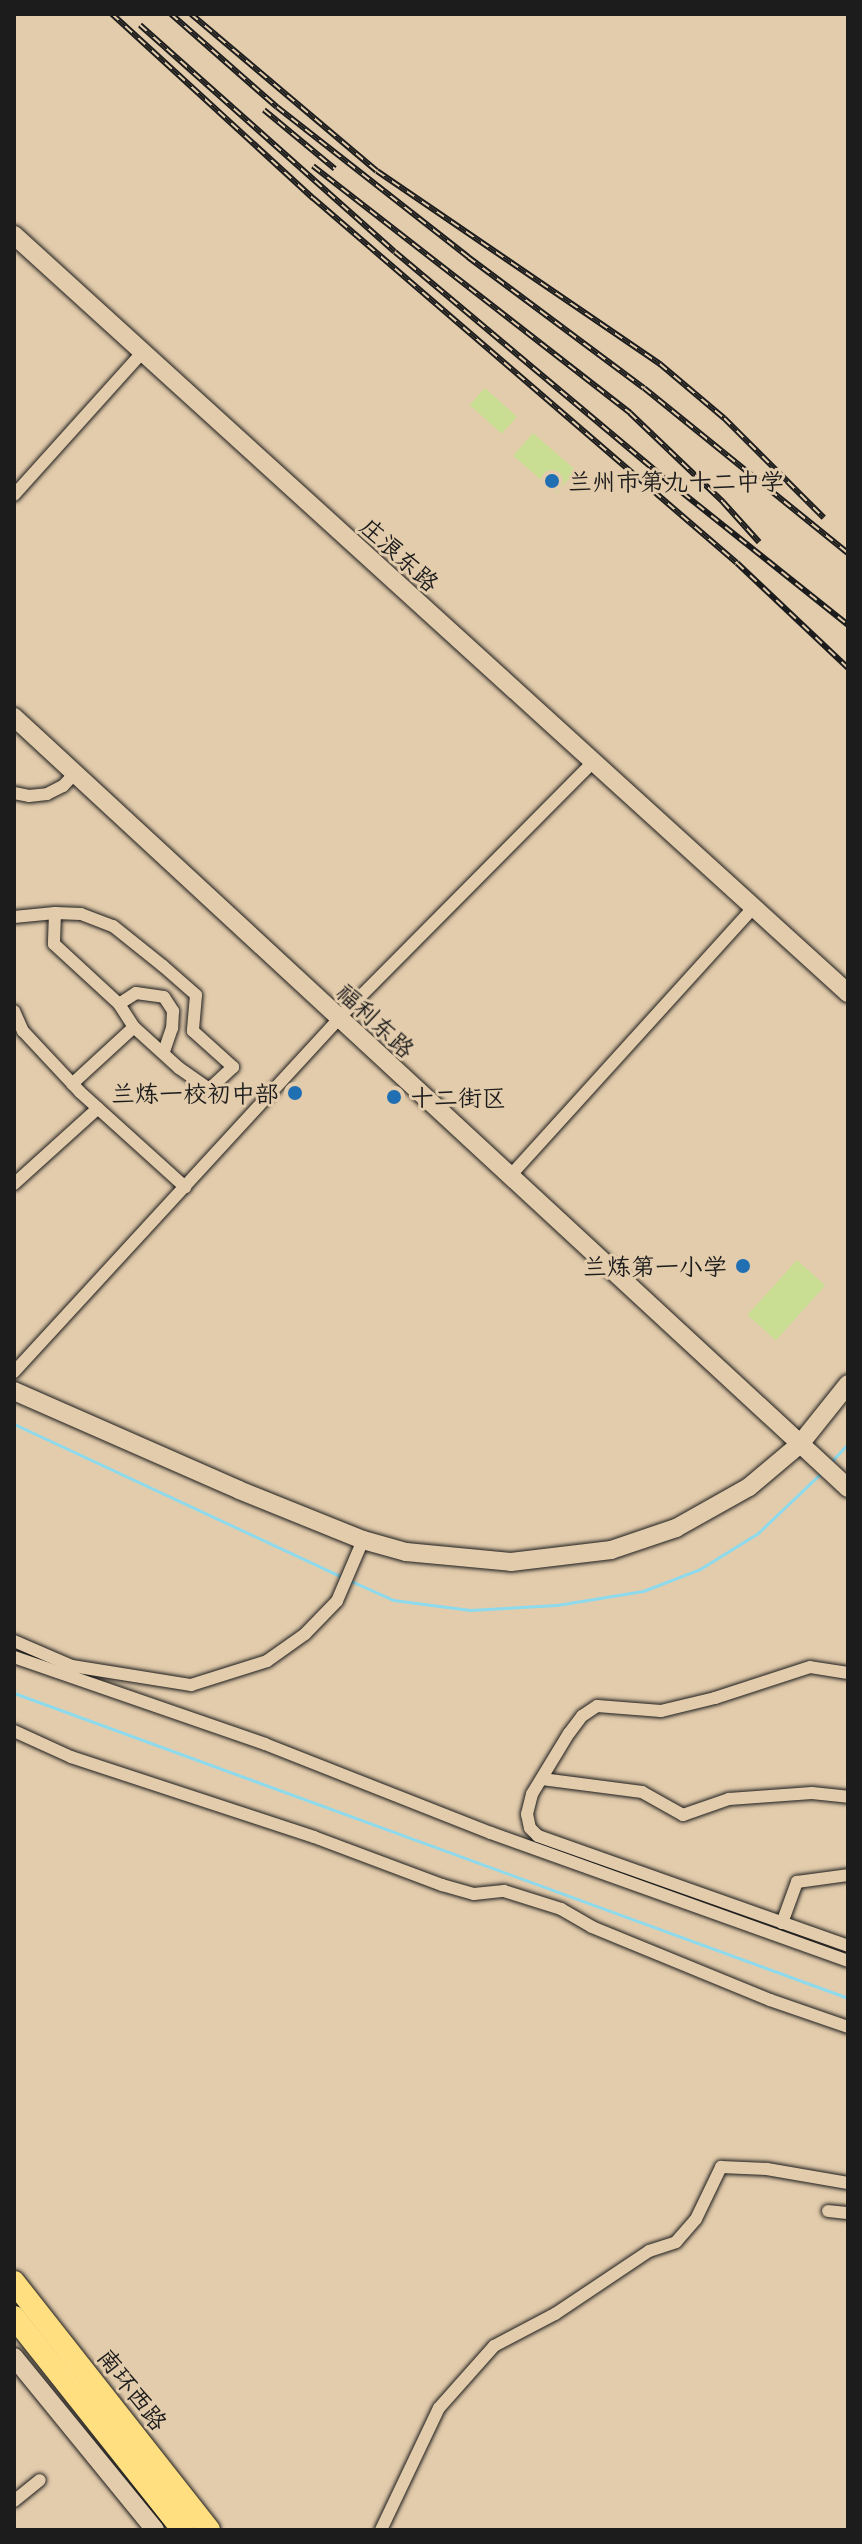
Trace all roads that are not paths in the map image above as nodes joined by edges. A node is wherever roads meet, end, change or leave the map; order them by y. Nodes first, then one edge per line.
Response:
1 (14, 235) edge
2 (142, 353) junction
3 (14, 495) edge
4 (14, 717) edge
5 (593, 762) junction
6 (75, 773) junction
7 (15, 794) edge
8 (753, 908) junction
9 (55, 913) junction
10 (14, 917) edge
11 (180, 981) junction
12 (848, 993) edge
13 (164, 997) junction
14 (119, 1004) junction
15 (14, 1011) edge
16 (339, 1018) junction
17 (134, 1027) junction
18 (164, 1051) junction
19 (72, 1084) junction
20 (98, 1108) junction
21 (510, 1176) junction
22 (14, 1184) edge
23 (185, 1187) junction
24 (14, 1372) edge
25 (848, 1384) edge
26 (14, 1391) edge
27 (804, 1447) junction
28 (842, 1483) edge
29 (363, 1540) junction
30 (14, 1641) edge
31 (14, 1657) edge
32 (848, 1673) edge
33 (14, 1731) edge
34 (542, 1779) junction
35 (848, 1797) edge
36 (848, 1875) edge
37 (782, 1923) junction
38 (848, 1946) edge
39 (848, 1961) edge
40 (848, 2027) edge
41 (848, 2183) edge
42 (828, 2211) dead end
43 (848, 2213) edge
44 (14, 2282) edge
45 (14, 2317) edge
46 (14, 2357) edge
47 (40, 2480) dead end
48 (14, 2501) edge
49 (155, 2530) edge
50 (183, 2530) edge
51 (209, 2530) edge
52 (381, 2530) edge

1 - 2 street, 庄浪东路
2 - 3 street
2 - 5 street, 庄浪东路
4 - 6 street, 福利东路
5 - 8 street, 庄浪东路
5 - 16 street
6 - 7 street
6 - 16 street, 福利东路
8 - 12 street, 庄浪东路
8 - 21 street
9 - 10 street
9 - 11 street
9 - 14 street
11 - 13 street
11 - 18 street
13 - 14 street
13 - 18 street
14 - 17 street
15 - 19 street
16 - 21 street, 福利东路
16 - 23 street
17 - 18 street
17 - 19 street
19 - 20 street
20 - 22 street
20 - 23 street
21 - 27 street, 福利东路
23 - 24 street
25 - 27 street
26 - 29 street
27 - 28 street, 福利东路
27 - 29 street
29 - 30 street
31 - 39 street
32 - 34 street
33 - 40 street
34 - 35 street
34 - 37 street
36 - 37 street
37 - 38 street
41 - 52 street
42 - 43 street
44 - 51 highway, 南环西路
45 - 50 highway, 南环西路
46 - 49 street
47 - 48 street

